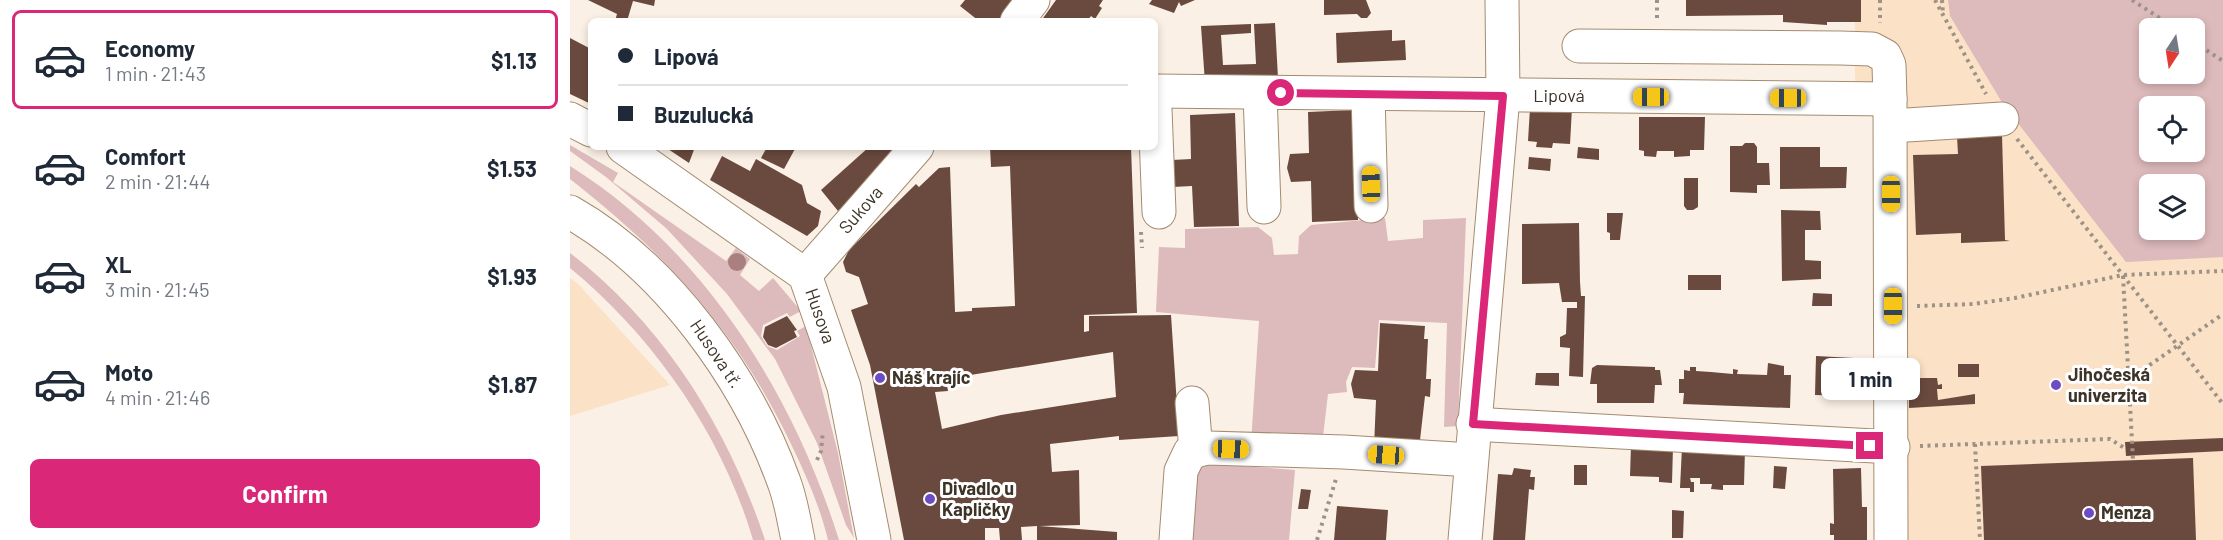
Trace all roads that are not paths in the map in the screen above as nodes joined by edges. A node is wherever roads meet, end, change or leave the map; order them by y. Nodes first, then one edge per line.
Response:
1 (1033, 0) edge
2 (1502, 0) edge
3 (1019, 18) edge
4 (1580, 46) dead end
5 (1158, 91) edge
6 (1260, 93) junction
7 (1368, 94) junction
8 (1503, 96) junction
9 (1890, 112) junction
10 (570, 119) edge
11 (2002, 119) road end
12 (588, 128) edge
13 (627, 150) edge
14 (914, 150) edge
15 (1157, 150) edge
16 (1371, 206) dead end
17 (1264, 207) dead end
18 (570, 212) edge
19 (1159, 212) dead end
20 (805, 275) junction
21 (1192, 403) dead end
22 (1473, 424) junction
23 (1893, 447) junction
24 (1196, 451) junction
25 (1471, 460) junction
26 (798, 540) edge
27 (874, 540) edge
28 (1176, 540) edge
29 (1465, 540) edge
30 (1891, 540) edge

1 - 3 street
2 - 8 street
4 - 9 street
5 - 6 street, Lipová
6 - 7 street, Lipová
6 - 17 street
7 - 8 street, Lipová
7 - 16 street
8 - 9 street, Lipová
8 - 22 street
9 - 11 street, Lipová
9 - 23 street
10 - 12 street
13 - 20 street, Husova
14 - 20 street, Sukova
15 - 19 street
18 - 26 street, Husova tř.
20 - 27 street, Husova
21 - 24 street
22 - 23 street
22 - 25 street
23 - 30 street
24 - 25 street
24 - 28 street
25 - 29 street

